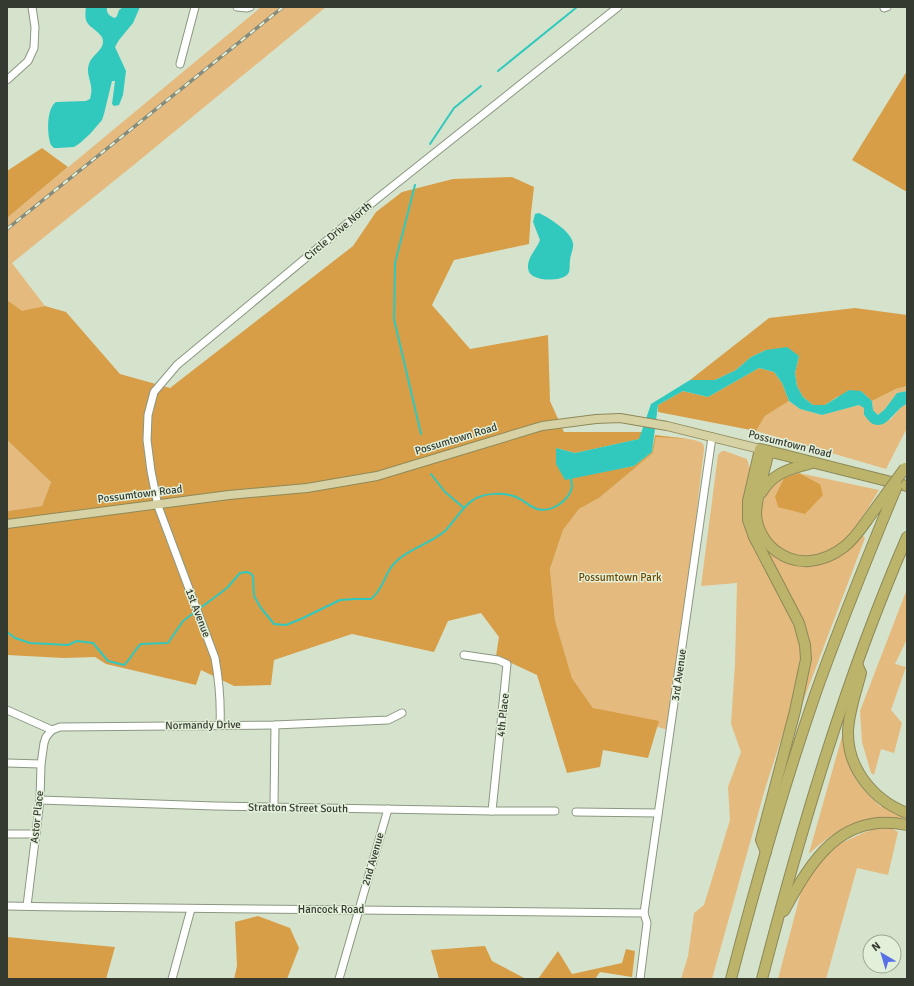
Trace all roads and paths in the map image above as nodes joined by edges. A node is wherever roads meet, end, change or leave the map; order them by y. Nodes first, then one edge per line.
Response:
1 (32, 7) edge
2 (195, 7) edge
3 (237, 7) edge
4 (250, 7) edge
5 (618, 7) edge
6 (180, 64) dead end
7 (7, 80) edge
8 (712, 437) junction
9 (764, 450) junction
10 (813, 463) junction
11 (906, 466) edge
12 (907, 486) edge
13 (759, 497) junction
14 (158, 504) junction
15 (7, 524) edge
16 (907, 537) edge
17 (464, 655) dead end
18 (857, 664) junction
19 (7, 710) edge
20 (402, 713) dead end
21 (220, 725) junction
22 (275, 725) junction
23 (52, 730) junction
24 (7, 763) edge
25 (41, 764) junction
26 (40, 800) junction
27 (274, 807) junction
28 (388, 809) junction
29 (492, 811) junction
30 (555, 811) dead end
31 (576, 812) dead end
32 (658, 813) junction
33 (907, 813) edge
34 (907, 825) edge
35 (7, 834) edge
36 (36, 834) junction
37 (766, 852) junction
38 (7, 906) edge
39 (28, 906) junction
40 (191, 909) junction
41 (359, 909) junction
42 (644, 913) junction
43 (776, 926) junction
44 (172, 979) edge
45 (339, 979) edge
46 (640, 979) edge
47 (731, 979) edge
48 (762, 979) edge

1 - 7 street
2 - 6 street
3 - 4 street
5 - 14 street, Circle Drive North
8 - 9 main road, Possumtown Road
8 - 14 main road, Possumtown Road
8 - 32 street, 3rd Avenue
9 - 10 highway, Possumtown Road
9 - 13 highway
9 - 37 highway
10 - 12 highway, Possumtown Road
10 - 13 highway
11 - 13 highway, bridge
11 - 37 highway, bridge
14 - 15 main road, Possumtown Road
14 - 21 street, 1st Avenue
16 - 18 highway
17 - 29 street, 4th Place
18 - 33 highway
18 - 43 highway
19 - 23 street
20 - 22 street, Normandy Drive
21 - 22 street, Normandy Drive
21 - 23 street, Normandy Drive
22 - 27 street
23 - 25 street, Astor Place
24 - 25 street
25 - 26 street, Astor Place
26 - 27 street, Stratton Street South
26 - 36 street, Astor Place
27 - 28 street, Stratton Street South
28 - 29 street, Stratton Street South
28 - 41 street, 2nd Avenue
29 - 30 street, Stratton Street South
31 - 32 street
32 - 42 street, 3rd Avenue
34 - 43 highway
35 - 36 street
36 - 39 street, Astor Place
37 - 47 highway
38 - 39 street, Hancock Road
39 - 40 street, Hancock Road
40 - 41 street, Hancock Road
40 - 44 street
41 - 42 street, Hancock Road
41 - 45 street, 2nd Avenue
42 - 46 street
43 - 48 highway

